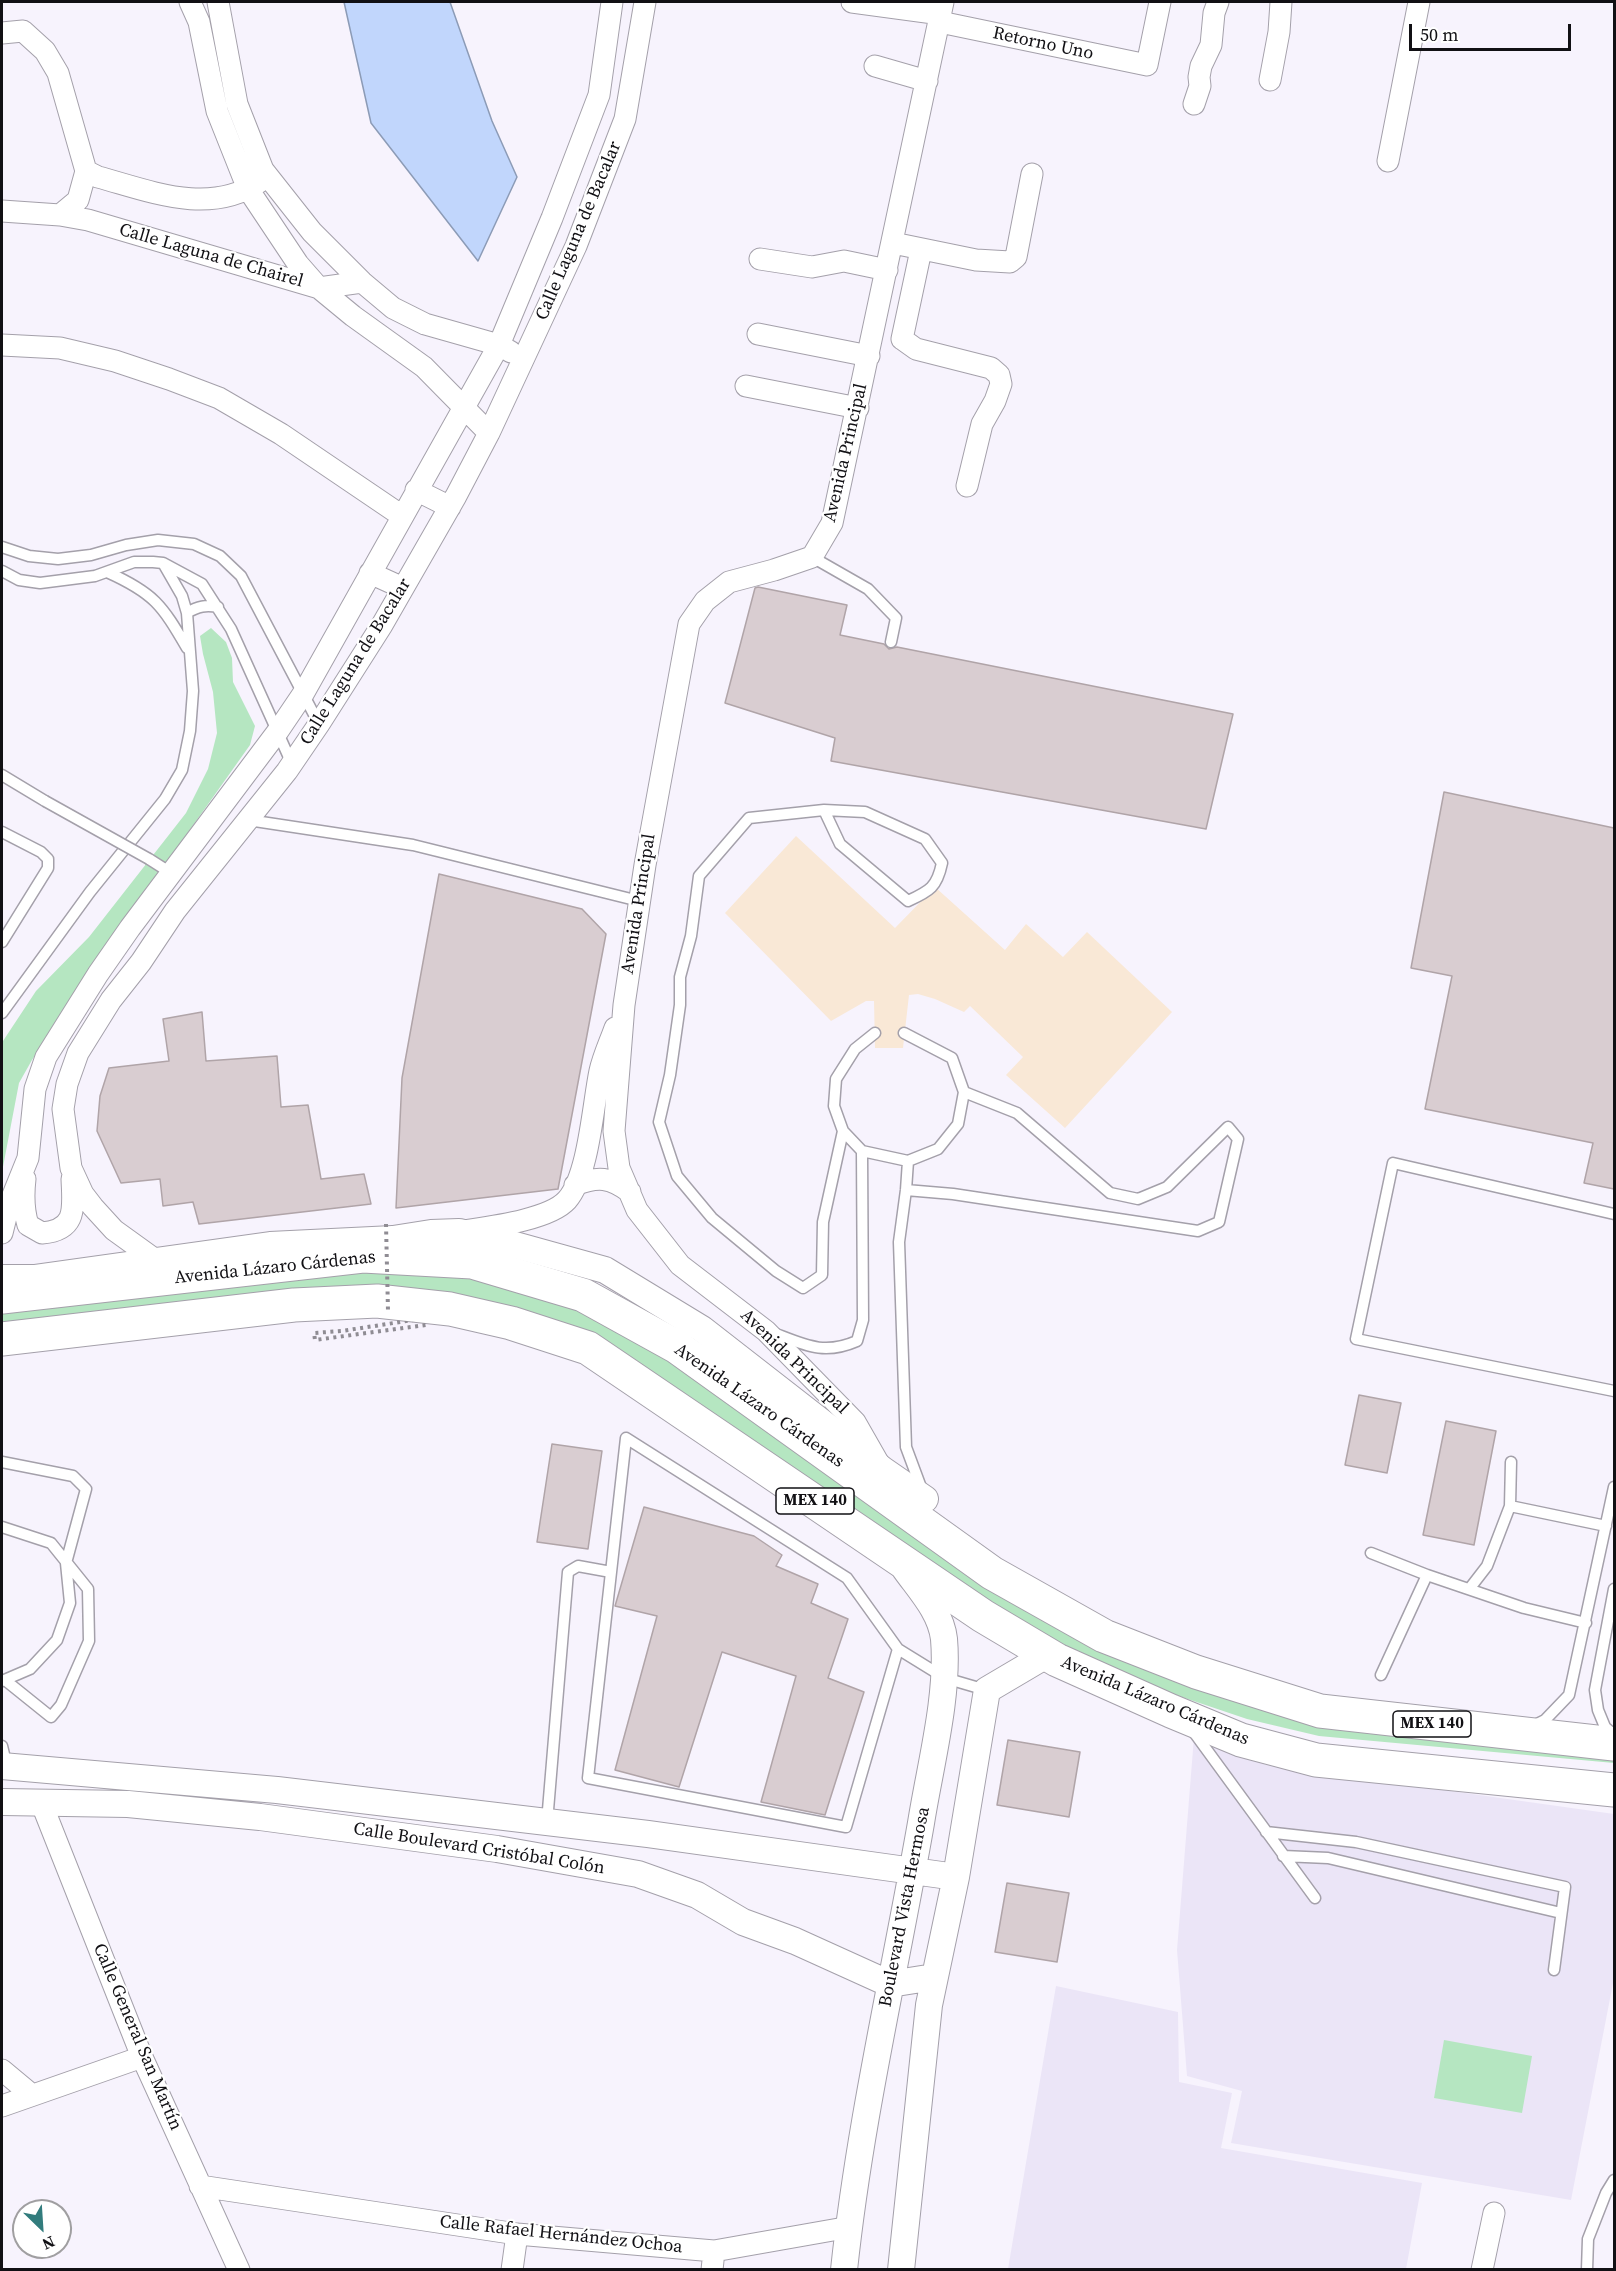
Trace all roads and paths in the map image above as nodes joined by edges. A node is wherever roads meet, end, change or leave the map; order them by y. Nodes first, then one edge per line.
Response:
1 (190, 2) edge
2 (218, 2) edge
3 (612, 2) edge
4 (645, 2) edge
5 (852, 2) edge
6 (1160, 2) edge
7 (1218, 2) edge
8 (1281, 2) edge
9 (1419, 2) edge
10 (941, 12) edge
11 (2, 33) edge
12 (875, 66) dead end
13 (1270, 80) dead end
14 (927, 81) junction
15 (1194, 105) dead end
16 (1389, 161) dead end
17 (86, 171) junction
18 (1032, 174) dead end
19 (268, 176) junction
20 (248, 189) junction
21 (2, 211) edge
22 (60, 215) junction
23 (893, 243) junction
24 (921, 249) junction
25 (760, 259) dead end
26 (887, 270) junction
27 (362, 282) junction
28 (318, 288) junction
29 (758, 334) dead end
30 (902, 339) junction
31 (2, 345) edge
32 (499, 345) junction
33 (871, 347) junction
34 (523, 362) junction
35 (746, 386) dead end
36 (464, 406) junction
37 (858, 408) junction
38 (489, 434) junction
39 (967, 486) dead end
40 (416, 490) junction
41 (450, 507) junction
42 (402, 516) junction
43 (2, 547) edge
44 (812, 557) junction
45 (163, 563) junction
46 (2, 571) edge
47 (107, 572) junction
48 (370, 573) junction
49 (403, 588) junction
50 (218, 607) junction
51 (187, 613) junction
52 (891, 642) dead end
53 (189, 651) junction
54 (303, 694) junction
55 (319, 724) junction
56 (278, 731) junction
57 (292, 764) junction
58 (2, 775) edge
59 (2, 781) edge
60 (825, 810) junction
61 (248, 820) junction
62 (2, 832) edge
63 (171, 873) junction
64 (639, 901) junction
65 (2, 942) edge
66 (624, 1005) junction
67 (2, 1013) edge
68 (875, 1033) dead end
69 (904, 1033) dead end
70 (964, 1092) junction
71 (843, 1131) junction
72 (862, 1150) junction
73 (28, 1158) junction
74 (908, 1161) junction
75 (71, 1168) junction
76 (575, 1185) junction
77 (906, 1190) junction
78 (630, 1192) junction
79 (5, 1210) edge
80 (1614, 1214) edge
81 (386, 1224) dead end
82 (459, 1232) junction
83 (2, 1233) edge
84 (157, 1261) junction
85 (2, 1278) edge
86 (2, 1298) edge
87 (388, 1311) dead end
88 (766, 1330) junction
89 (2, 1339) edge
90 (1614, 1391) edge
91 (2, 1462) edge
92 (1511, 1462) dead end
93 (882, 1470) junction
94 (1614, 1487) edge
95 (925, 1499) junction
96 (1510, 1506) junction
97 (1606, 1526) junction
98 (2, 1527) edge
99 (1371, 1553) dead end
100 (896, 1556) junction
101 (66, 1563) junction
102 (611, 1572) junction
103 (992, 1573) junction
104 (1426, 1575) junction
105 (1470, 1588) junction
106 (1614, 1589) edge
107 (1586, 1623) junction
108 (898, 1649) junction
109 (1048, 1654) junction
110 (1382, 1675) dead end
111 (945, 1678) junction
112 (3, 1680) edge
113 (987, 1690) junction
114 (1183, 1716) junction
115 (1510, 1732) junction
116 (1614, 1735) edge
117 (1614, 1744) edge
118 (3, 1765) edge
119 (1614, 1790) edge
120 (2, 1802) edge
121 (41, 1802) junction
122 (547, 1822) junction
123 (1266, 1832) junction
124 (1284, 1856) junction
125 (913, 1869) junction
126 (956, 1877) junction
127 (1315, 1899) dead end
128 (1561, 1913) junction
129 (1554, 1970) dead end
130 (934, 1977) junction
131 (890, 1984) junction
132 (142, 2057) junction
133 (2, 2070) edge
134 (32, 2095) junction
135 (2, 2106) edge
136 (1614, 2180) edge
137 (200, 2186) junction
138 (1494, 2213) dead end
139 (850, 2227) junction
140 (517, 2234) junction
141 (713, 2260) edge
142 (239, 2270) edge
143 (512, 2270) edge
144 (844, 2270) edge
145 (901, 2270) edge
146 (1482, 2270) edge
147 (1587, 2270) edge

1 - 20 street
2 - 19 street
3 - 32 street, Calle Laguna de Bacalar
4 - 34 street, Calle Laguna de Bacalar
5 - 10 street, Retorno Uno
6 - 10 street, Retorno Uno
7 - 15 street
8 - 13 street
9 - 16 street
10 - 14 street, Avenida Principal
11 - 17 street
12 - 14 street
14 - 23 street, Avenida Principal
17 - 20 street
17 - 22 street
18 - 24 street
19 - 20 street
19 - 27 street
20 - 28 street
21 - 22 street, Calle Laguna de Chairel
22 - 28 street, Calle Laguna de Chairel
23 - 24 street
23 - 26 street, Avenida Principal
24 - 30 street
25 - 26 street
26 - 33 street, Avenida Principal
27 - 28 street, Calle Laguna de Chairel
27 - 32 street
28 - 36 street
29 - 33 street
30 - 33 street
30 - 39 street
31 - 42 street
32 - 34 street
32 - 36 street, Calle Laguna de Bacalar
33 - 37 street, Avenida Principal
34 - 38 street, Calle Laguna de Bacalar
35 - 37 street
36 - 38 street
36 - 40 street, Calle Laguna de Bacalar
37 - 44 street, Avenida Principal
38 - 41 street, Calle Laguna de Bacalar
40 - 41 street
40 - 42 street, Calle Laguna de Bacalar
41 - 49 street, Calle Laguna de Bacalar
42 - 48 street, Calle Laguna de Bacalar
43 - 54 lane
44 - 52 lane
44 - 64 street, Avenida Principal
45 - 47 lane
45 - 50 lane
45 - 51 lane
46 - 47 lane
47 - 53 lane
48 - 49 street
48 - 54 street, Calle Laguna de Bacalar
49 - 55 street, Calle Laguna de Bacalar
50 - 51 lane
50 - 56 lane
51 - 53 lane
53 - 67 lane
54 - 55 lane
54 - 56 street, Calle Laguna de Bacalar
55 - 57 street, Calle Laguna de Bacalar
56 - 57 lane
56 - 63 street, Calle Laguna de Bacalar
57 - 61 street, Calle Laguna de Bacalar
58 - 59 lane
58 - 63 lane, bridge
60 - 60 lane
60 - 71 lane
61 - 64 lane
61 - 75 street, Calle Laguna de Bacalar
62 - 65 lane
63 - 73 street, Calle Laguna de Bacalar
64 - 66 street, Avenida Principal
66 - 76 street, Avenida Principal
66 - 78 street, Avenida Principal
68 - 71 lane
69 - 70 lane
70 - 74 lane
70 - 77 lane
71 - 72 lane
72 - 74 lane
72 - 88 lane
73 - 75 street
73 - 79 street, Calle Laguna de Bacalar
74 - 77 lane
75 - 84 street, Calle Laguna de Bacalar
76 - 78 street
76 - 82 street, Avenida Principal
77 - 95 lane
78 - 88 street, Avenida Principal
79 - 83 street, Calle Laguna de Bacalar
80 - 90 lane
81 - 87 path, bridge
82 - 84 street, Avenida Lázaro Cárdenas
82 - 93 street, Avenida Lázaro Cárdenas
84 - 85 street, Avenida Lázaro Cárdenas
86 - 103 highway, Avenida Lázaro Cárdenas / MEX 140
88 - 93 street, Avenida Principal
89 - 100 highway, Avenida Lázaro Cárdenas / MEX 140
91 - 101 lane
92 - 96 lane
93 - 95 street, Avenida Lázaro Cárdenas
94 - 97 lane
95 - 103 highway
96 - 97 lane
96 - 105 lane
97 - 107 lane
98 - 101 lane
99 - 104 lane
100 - 109 highway, Avenida Lázaro Cárdenas / MEX 140
100 - 111 street, Boulevard Vista Hermosa
101 - 112 lane
101 - 112 lane
102 - 108 lane
102 - 108 lane
102 - 122 lane
103 - 115 highway, Avenida Lázaro Cárdenas / MEX 140
104 - 105 lane
104 - 110 lane
105 - 107 lane
106 - 116 lane
107 - 115 lane
108 - 111 lane
109 - 113 street
109 - 114 highway, Avenida Lázaro Cárdenas / MEX 140
111 - 113 lane
111 - 125 street, Boulevard Vista Hermosa
113 - 126 street
114 - 119 highway, Avenida Lázaro Cárdenas / MEX 140
114 - 123 lane
115 - 117 highway, Avenida Lázaro Cárdenas / MEX 140
118 - 122 street, Calle Boulevard Cristóbal Colón
120 - 121 street, Calle Boulevard Cristóbal Colón
121 - 131 street, Calle Boulevard Cristóbal Colón
121 - 132 street, Calle General San Martín
122 - 125 street, Calle Boulevard Cristóbal Colón
123 - 124 lane
123 - 128 lane
124 - 127 lane
124 - 128 lane
125 - 126 street, Calle Boulevard Cristóbal Colón
125 - 131 street, Boulevard Vista Hermosa
126 - 130 street
128 - 129 lane
130 - 131 street
130 - 145 street
131 - 139 street, Boulevard Vista Hermosa
132 - 134 street
132 - 137 street, Calle General San Martín
133 - 134 street
134 - 135 street
136 - 147 lane
137 - 140 street, Calle Rafael Hernández Ochoa
137 - 142 street, Calle General San Martín
138 - 146 street
139 - 141 street, Calle Rafael Hernández Ochoa
139 - 144 street, Boulevard Vista Hermosa
140 - 141 street, Calle Rafael Hernández Ochoa
140 - 143 street

